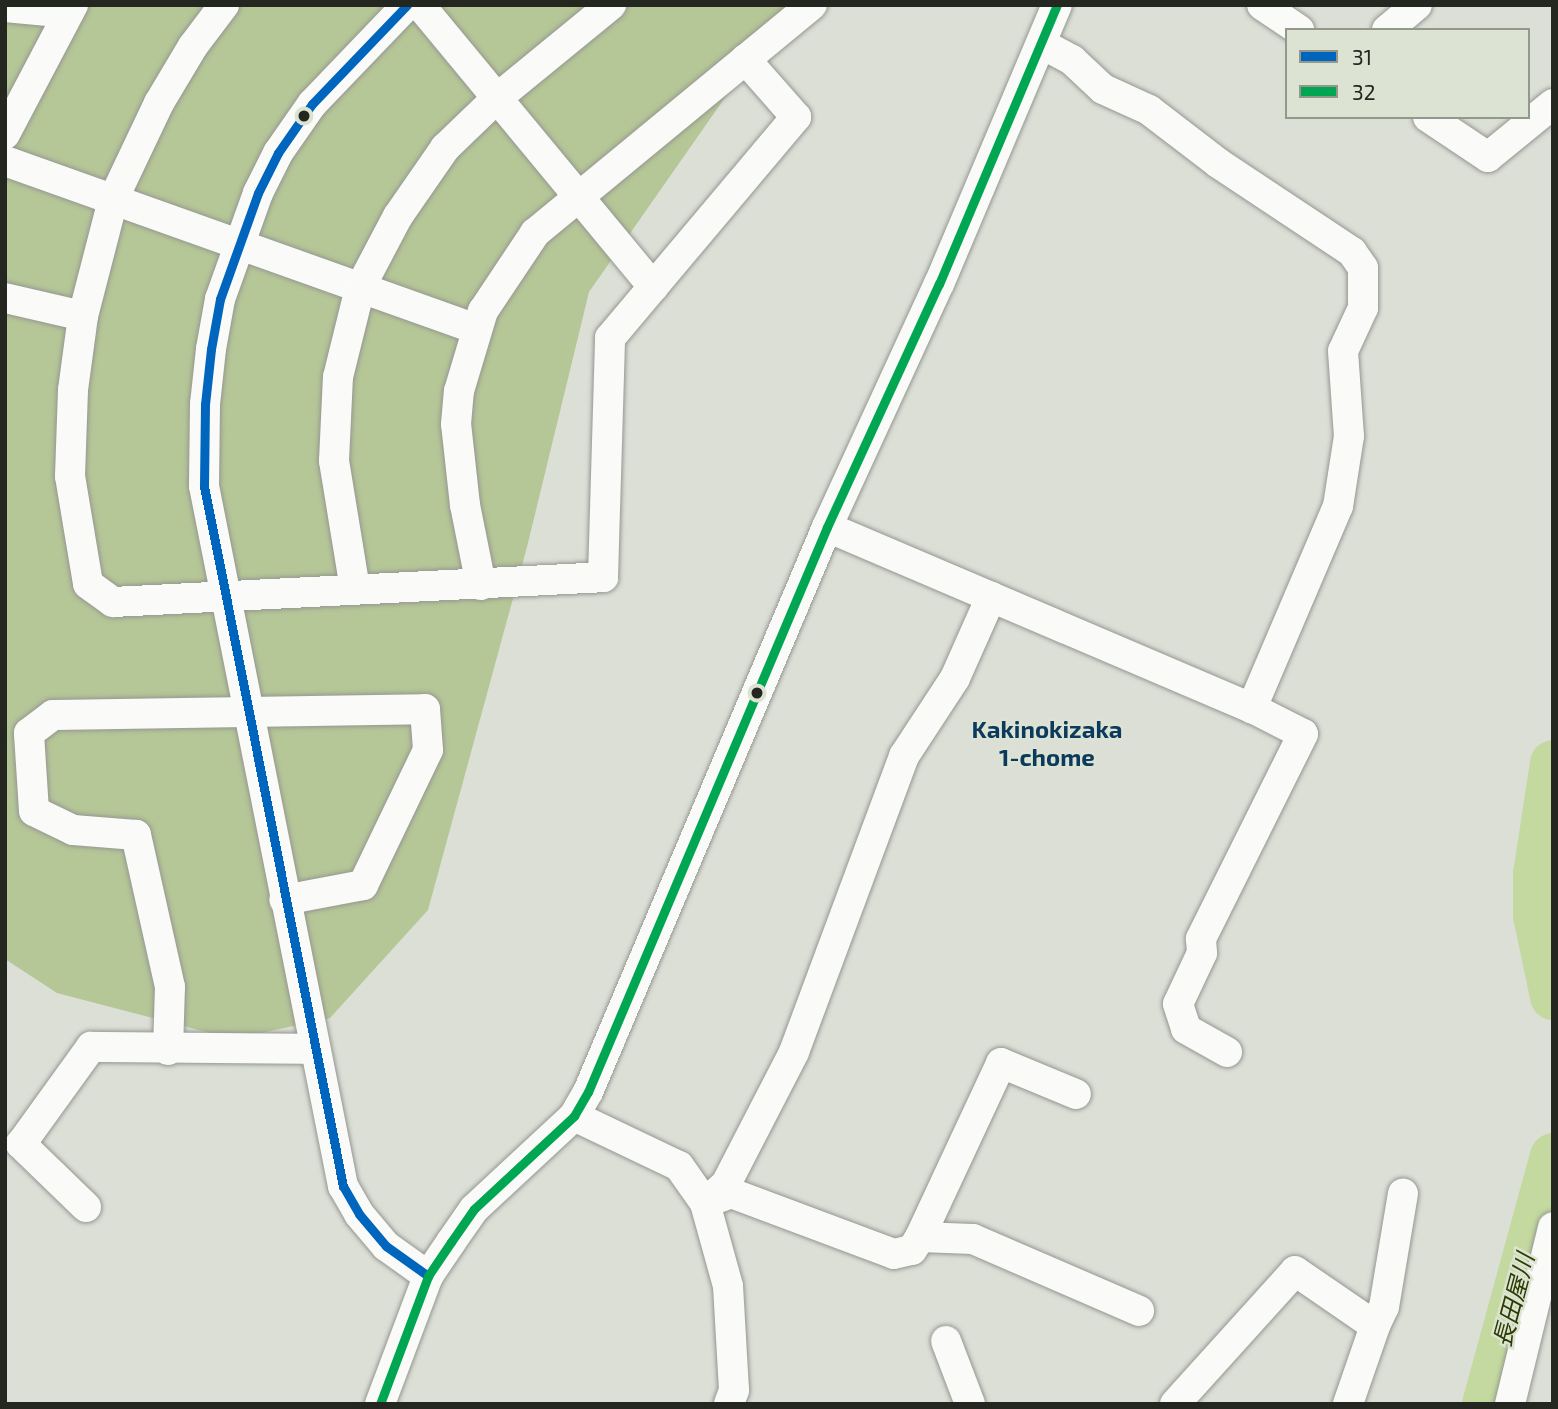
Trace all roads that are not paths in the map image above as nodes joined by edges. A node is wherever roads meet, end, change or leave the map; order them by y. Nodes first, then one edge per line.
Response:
1 (223, 5) edge
2 (407, 5) edge
3 (420, 5) edge
4 (611, 5) edge
5 (812, 5) edge
6 (1058, 5) edge
7 (1262, 5) edge
8 (1417, 5) edge
9 (5, 7) edge
10 (70, 9) edge
11 (1295, 28) edge
12 (1389, 28) edge
13 (1042, 44) junction
14 (745, 59) junction
15 (496, 99) junction
16 (1553, 104) edge
17 (1431, 119) edge
18 (5, 134) edge
19 (5, 161) edge
20 (575, 197) junction
21 (113, 200) junction
22 (237, 246) junction
23 (653, 287) junction
24 (360, 288) junction
25 (5, 298) edge
26 (83, 316) junction
27 (476, 329) junction
28 (827, 527) junction
29 (481, 585) junction
30 (355, 589) junction
31 (224, 595) junction
32 (990, 597) junction
33 (1252, 708) junction
34 (245, 709) junction
35 (284, 900) junction
36 (313, 1049) junction
37 (168, 1050) junction
38 (1227, 1052) dead end
39 (1076, 1094) dead end
40 (574, 1116) junction
41 (1403, 1194) dead end
42 (705, 1203) junction
43 (86, 1207) dead end
44 (1553, 1227) edge
45 (920, 1237) junction
46 (428, 1276) junction
47 (1139, 1311) dead end
48 (1375, 1326) junction
49 (946, 1341) dead end
50 (380, 1404) edge
51 (729, 1404) edge
52 (970, 1404) edge
53 (1175, 1404) edge
54 (1348, 1404) edge
55 (1510, 1404) edge

1 - 21 street
2 - 22 street
3 - 15 street
4 - 15 street
5 - 14 street
6 - 13 street
7 - 11 street
8 - 12 street
9 - 10 street
10 - 18 street
13 - 28 street
13 - 33 street
14 - 20 street
14 - 23 street
15 - 20 street
15 - 24 street
16 - 17 street
19 - 21 street
20 - 23 street
20 - 27 street
21 - 22 street
21 - 26 street
22 - 24 street
22 - 31 street
23 - 29 street
24 - 27 street
24 - 30 street
25 - 26 street
26 - 31 street
27 - 29 street
28 - 32 street
28 - 40 street
29 - 30 street
30 - 31 street
31 - 34 street
32 - 33 street
32 - 42 street
33 - 38 street
34 - 35 street
34 - 35 street
34 - 37 street
35 - 36 street
36 - 37 street
36 - 46 street
37 - 43 street
39 - 45 street
40 - 42 street
40 - 46 street
41 - 48 street
42 - 45 street
42 - 51 street
44 - 55 street
45 - 47 street
46 - 50 street
48 - 53 street
48 - 54 street
49 - 52 street

